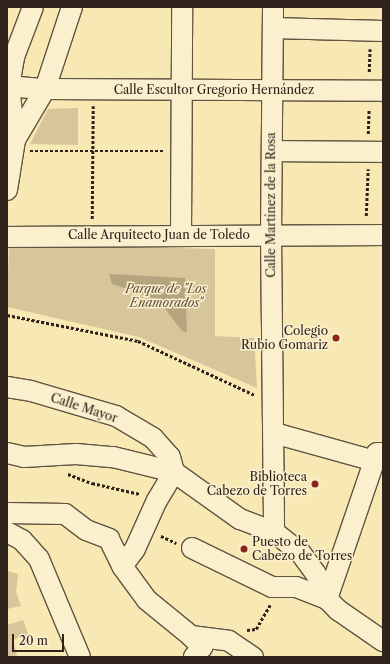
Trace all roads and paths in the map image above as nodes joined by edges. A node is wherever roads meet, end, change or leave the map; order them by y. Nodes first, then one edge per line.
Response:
1 (33, 7) edge
2 (72, 7) edge
3 (182, 7) edge
4 (273, 7) edge
5 (273, 28) junction
6 (376, 30) edge
7 (8, 86) edge
8 (45, 89) junction
9 (182, 90) junction
10 (271, 91) junction
11 (376, 91) edge
12 (93, 101) dead end
13 (22, 145) junction
14 (93, 151) junction
15 (182, 151) junction
16 (272, 152) junction
17 (376, 152) edge
18 (7, 190) edge
19 (271, 234) junction
20 (181, 235) junction
21 (374, 235) edge
22 (7, 236) edge
23 (91, 236) junction
24 (7, 315) edge
25 (7, 387) edge
26 (273, 404) junction
27 (274, 433) junction
28 (7, 453) edge
29 (379, 457) edge
30 (174, 472) junction
31 (62, 473) dead end
32 (157, 500) junction
33 (7, 513) edge
34 (146, 528) junction
35 (7, 532) edge
36 (274, 532) junction
37 (192, 548) joint
38 (122, 566) junction
39 (281, 587) junction
40 (327, 599) junction
41 (191, 636) junction
42 (220, 640) junction
43 (383, 641) edge
44 (80, 657) edge
45 (194, 657) edge
46 (254, 657) edge

1 - 7 street
2 - 8 street
3 - 9 street
4 - 5 street, Calle Martínez de la Rosa
5 - 6 street
5 - 10 street, Calle Martínez de la Rosa
6 - 11 path
7 - 8 street, Calle Escultor Gregorio Hernández
7 - 13 street
8 - 9 street, Calle Escultor Gregorio Hernández
8 - 13 street
9 - 10 street, Calle Escultor Gregorio Hernández
9 - 15 street
10 - 11 street, Calle Escultor Gregorio Hernández
10 - 16 street, Calle Martínez de la Rosa
11 - 17 path
12 - 14 path
13 - 14 path
13 - 18 street
14 - 15 path
14 - 23 path
15 - 20 street
16 - 17 street
16 - 19 street, Calle Martínez de la Rosa
17 - 21 path
19 - 20 street, Calle Arquitecto Juan de Toledo
19 - 21 street, Calle Arquitecto Juan de Toledo
19 - 26 street, Calle Martínez de la Rosa
20 - 23 street, Calle Arquitecto Juan de Toledo
22 - 23 street, Calle Arquitecto Juan de Toledo
24 - 26 path
25 - 30 street, Calle Mayor
26 - 27 street, Calle Martínez de la Rosa
27 - 29 street
27 - 36 street, Calle Martínez de la Rosa
28 - 30 street
29 - 40 street
30 - 32 street
30 - 36 street
31 - 32 path
32 - 34 street
33 - 38 street
34 - 37 path
34 - 38 street
35 - 44 street
36 - 40 street
37 - 39 street
38 - 41 street
39 - 40 street
39 - 42 path
40 - 43 street
41 - 42 street
41 - 45 street
42 - 46 street

